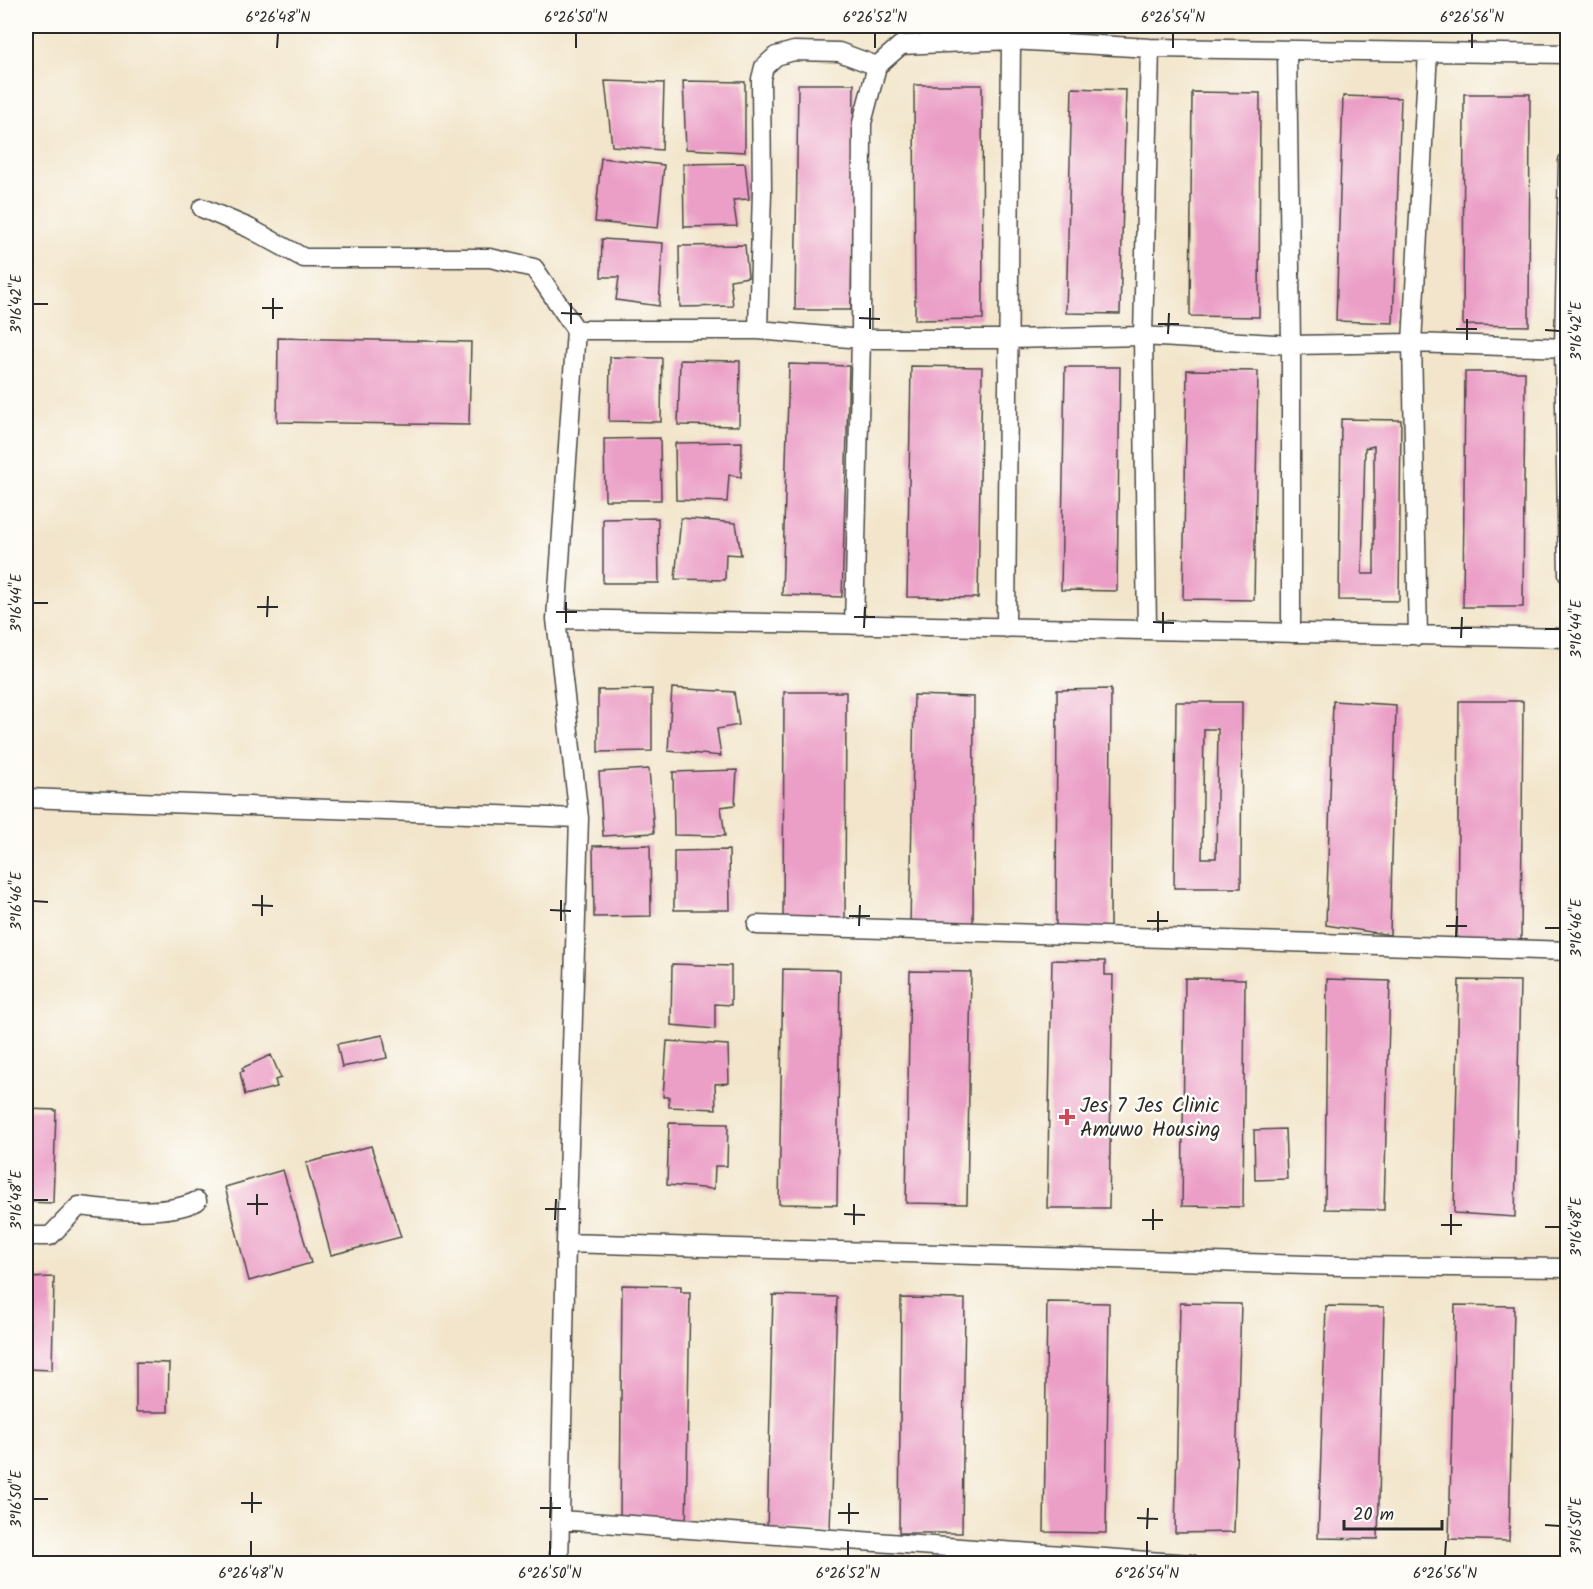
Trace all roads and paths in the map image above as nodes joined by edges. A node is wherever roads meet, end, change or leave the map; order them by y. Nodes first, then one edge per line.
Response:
1 (1011, 40) junction
2 (1150, 48) junction
3 (1287, 50) junction
4 (1428, 52) junction
5 (1568, 54) edge
6 (877, 66) junction
7 (1568, 161) edge
8 (202, 208) dead end
9 (576, 330) junction
10 (758, 330) junction
11 (1143, 336) junction
12 (861, 339) junction
13 (1007, 339) junction
14 (1412, 343) junction
15 (1291, 345) junction
16 (1566, 348) edge
17 (1568, 575) edge
18 (556, 619) junction
19 (854, 625) junction
20 (1006, 628) junction
21 (1147, 630) junction
22 (1291, 633) junction
23 (1418, 636) junction
24 (1568, 638) edge
25 (26, 798) edge
26 (579, 818) junction
27 (757, 925) dead end
28 (1568, 951) edge
29 (197, 1201) dead end
30 (26, 1236) edge
31 (566, 1243) junction
32 (1568, 1268) edge
33 (560, 1520) junction
34 (559, 1563) edge
35 (1191, 1563) edge

1 - 2 lane
1 - 6 lane
1 - 13 lane
2 - 3 lane
2 - 11 lane
3 - 4 lane
3 - 15 lane
4 - 5 lane
4 - 14 lane
6 - 10 lane
6 - 12 lane
7 - 16 lane
8 - 9 lane
9 - 10 lane
9 - 18 lane
10 - 12 lane
11 - 13 lane
11 - 15 lane
11 - 21 lane
12 - 13 lane
12 - 19 lane
13 - 20 lane
14 - 15 lane
14 - 16 lane
14 - 23 lane
15 - 22 lane
16 - 17 lane
18 - 19 lane
18 - 26 lane
19 - 20 lane
20 - 21 lane
21 - 22 lane
22 - 23 lane
23 - 24 lane
25 - 26 lane
26 - 31 lane
27 - 28 lane
29 - 30 lane
31 - 32 lane
31 - 33 lane
33 - 34 lane
33 - 35 lane

